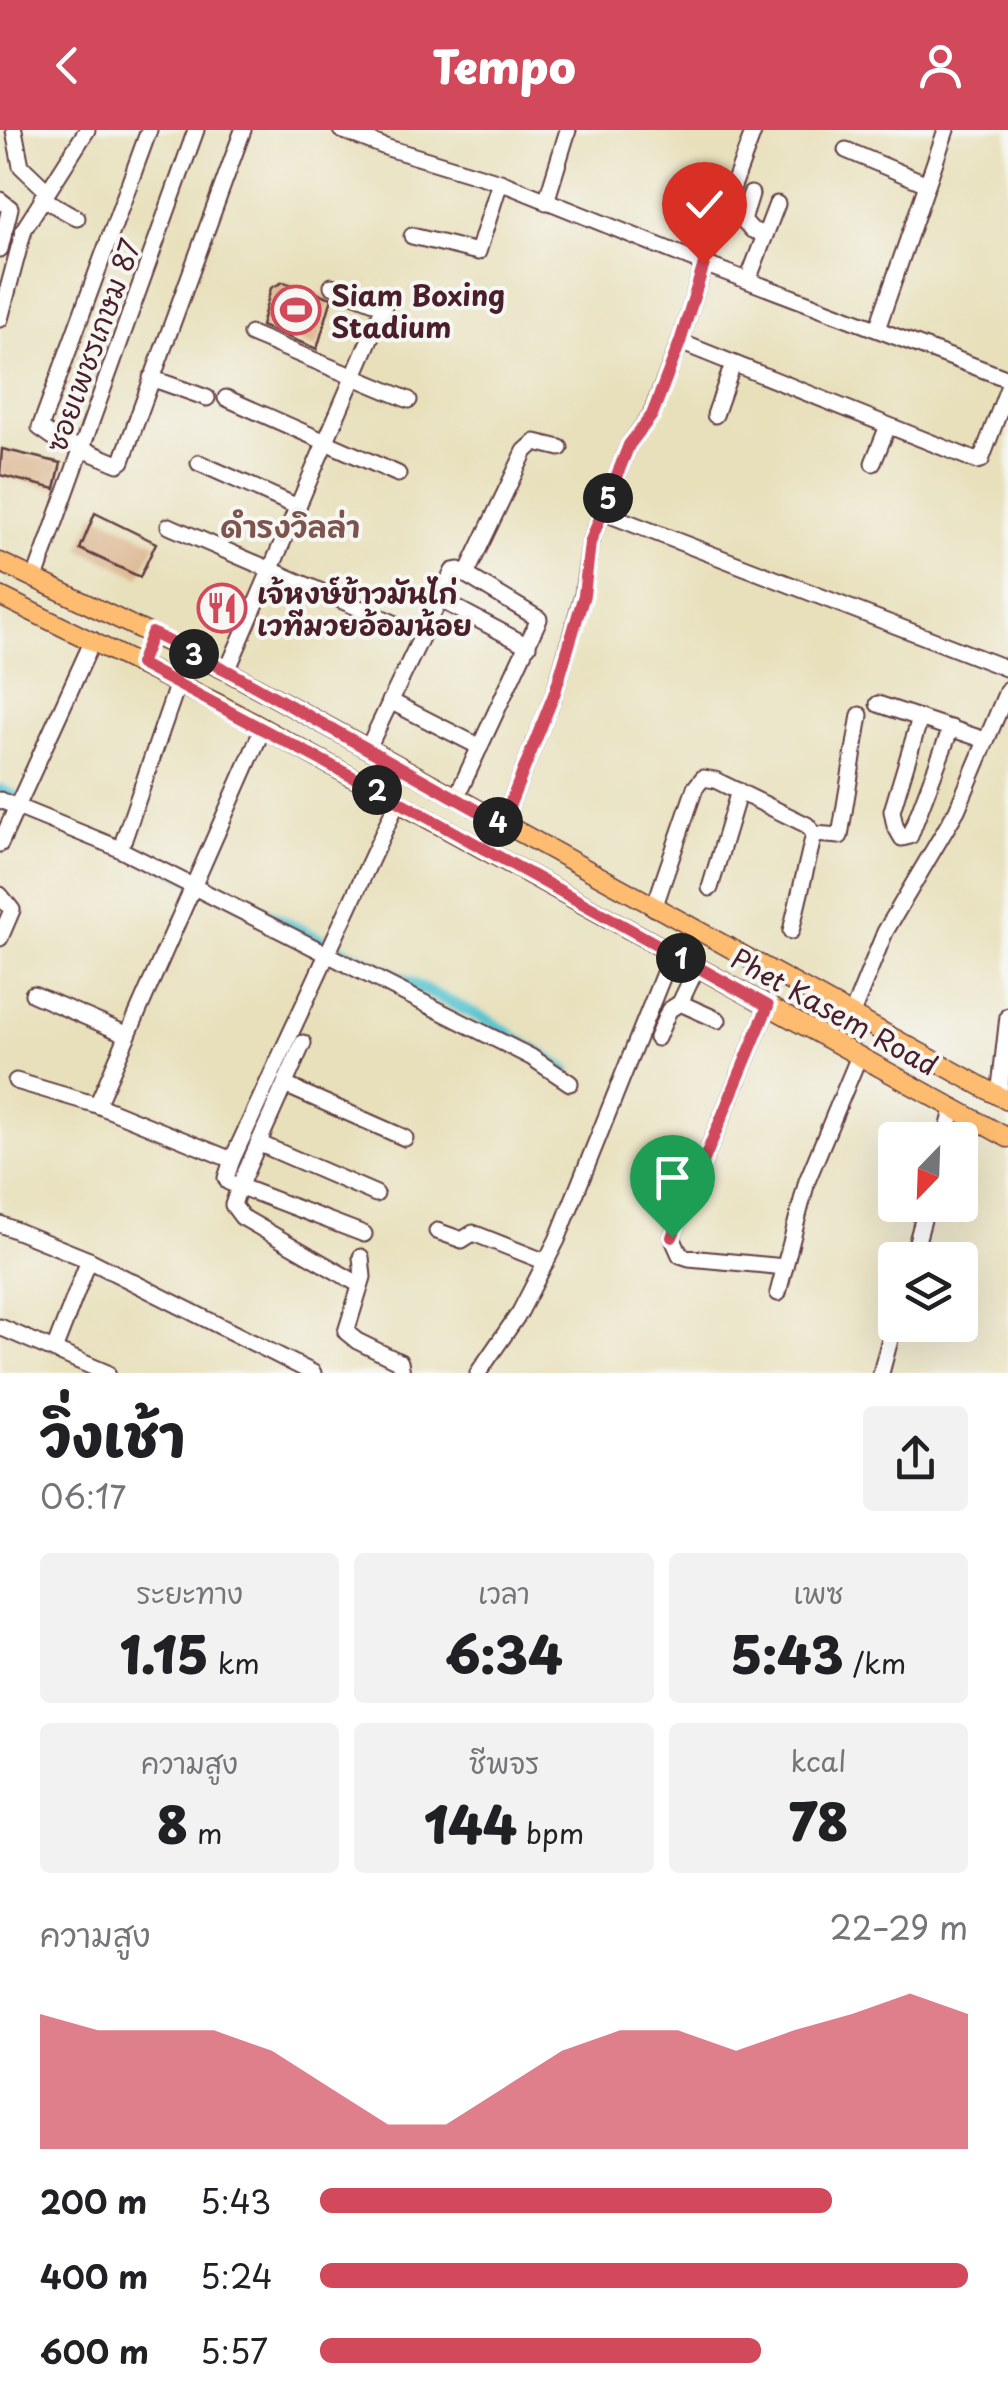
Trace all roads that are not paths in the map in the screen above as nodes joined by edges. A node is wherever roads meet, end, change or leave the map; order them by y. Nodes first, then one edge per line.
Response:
1 (14, 130) edge
2 (87, 130) edge
3 (150, 130) edge
4 (196, 130) edge
5 (244, 130) edge
6 (340, 130) edge
7 (394, 130) edge
8 (568, 130) edge
9 (754, 130) edge
10 (946, 130) edge
11 (388, 148) junction
12 (846, 150) dead end
13 (500, 182) junction
14 (927, 184) junction
15 (44, 194) junction
16 (751, 194) dead end
17 (0, 200) edge
18 (546, 202) junction
19 (777, 204) dead end
20 (78, 218) dead end
21 (2, 231) edge
22 (765, 235) junction
23 (412, 236) dead end
24 (0, 249) edge
25 (704, 264) junction
26 (748, 280) junction
27 (332, 286) dead end
28 (0, 319) edge
29 (877, 329) junction
30 (251, 334) dead end
31 (680, 342) junction
32 (734, 364) junction
33 (353, 376) junction
34 (152, 378) junction
35 (1008, 379) edge
36 (1008, 388) edge
37 (207, 398) dead end
38 (226, 398) dead end
39 (409, 400) dead end
40 (716, 415) dead end
41 (888, 426) junction
42 (326, 440) junction
43 (84, 448) junction
44 (560, 448) dead end
45 (872, 462) dead end
46 (198, 463) dead end
47 (398, 474) dead end
48 (298, 507) junction
49 (602, 512) junction
50 (169, 526) dead end
51 (0, 562) edge
52 (270, 570) junction
53 (466, 575) junction
54 (35, 578) junction
55 (0, 596) edge
56 (439, 598) junction
57 (24, 608) junction
58 (396, 624) dead end
59 (152, 633) junction
60 (92, 640) junction
61 (528, 646) junction
62 (140, 664) junction
63 (1008, 670) edge
64 (228, 671) junction
65 (178, 683) junction
66 (1008, 689) edge
67 (390, 702) junction
68 (878, 704) dead end
69 (860, 715) dead end
70 (920, 718) junction
71 (262, 728) junction
72 (951, 728) junction
73 (985, 740) junction
74 (368, 748) junction
75 (480, 748) junction
76 (739, 791) junction
77 (456, 798) junction
78 (0, 800) edge
79 (398, 801) junction
80 (20, 803) junction
81 (502, 824) junction
82 (814, 834) junction
83 (124, 840) dead end
84 (0, 844) edge
85 (196, 882) junction
86 (710, 888) dead end
87 (0, 894) edge
88 (654, 908) junction
89 (791, 931) dead end
90 (0, 938) edge
91 (329, 949) junction
92 (672, 953) junction
93 (697, 967) junction
94 (33, 994) dead end
95 (680, 1002) junction
96 (768, 1006) junction
97 (852, 1016) junction
98 (1008, 1016) edge
99 (718, 1020) dead end
100 (128, 1035) junction
101 (657, 1038) dead end
102 (303, 1044) dead end
103 (859, 1056) junction
104 (16, 1081) dead end
105 (570, 1083) dead end
106 (285, 1085) junction
107 (1003, 1098) edge
108 (97, 1105) junction
109 (954, 1108) junction
110 (950, 1122) edge
111 (405, 1138) dead end
112 (1008, 1138) edge
113 (258, 1143) junction
114 (232, 1160) junction
115 (238, 1187) junction
116 (376, 1194) dead end
117 (0, 1224) edge
118 (438, 1231) dead end
119 (364, 1234) dead end
120 (361, 1257) dead end
121 (89, 1260) junction
122 (546, 1262) junction
123 (785, 1267) junction
124 (360, 1286) junction
125 (778, 1293) dead end
126 (0, 1327) edge
127 (889, 1342) edge
128 (54, 1350) junction
129 (77, 1367) edge
130 (107, 1373) edge
131 (313, 1373) edge
132 (402, 1373) edge
133 (478, 1373) edge
134 (881, 1373) edge

1 - 15 street
2 - 15 street
3 - 43 street
4 - 43 street, ซอยเพชรเกษม 87
5 - 34 street
6 - 11 street
7 - 11 street
8 - 18 street
9 - 25 street
10 - 14 street
11 - 13 street
12 - 14 street
13 - 18 street
13 - 23 street
14 - 29 street
15 - 20 street
15 - 28 street
16 - 22 street
17 - 21 street
18 - 25 street
19 - 22 street
21 - 24 street
22 - 26 street
25 - 26 street
25 - 31 street
26 - 29 street
27 - 33 street
29 - 35 street
30 - 33 street
31 - 32 street
31 - 49 street
32 - 40 street
32 - 41 street
33 - 39 street
33 - 42 street
34 - 37 street
34 - 43 street
36 - 41 street
38 - 42 street
41 - 45 street
42 - 47 street
42 - 48 street
43 - 54 street, ซอยเพชรเกษม 87
44 - 53 street
46 - 48 street
48 - 52 street
49 - 63 street
49 - 81 street
50 - 52 street
51 - 54 main road, Phet Kasem Road
52 - 58 street
52 - 64 street
53 - 56 street
53 - 61 street
54 - 57 main road
54 - 59 main road, Phet Kasem Road
55 - 57 main road, Phet Kasem Road
56 - 61 street
56 - 67 street
57 - 60 main road, Phet Kasem Road
59 - 62 main road
59 - 64 main road, Phet Kasem Road
60 - 62 main road, Phet Kasem Road
60 - 80 street
61 - 75 street
62 - 65 main road, Phet Kasem Road
64 - 74 main road, Phet Kasem Road
65 - 71 main road, Phet Kasem Road
65 - 83 street
66 - 73 street
67 - 74 street
67 - 75 street
68 - 70 street
69 - 82 street
70 - 72 street
70 - 72 street
71 - 79 main road, Phet Kasem Road
71 - 85 street
72 - 73 street
73 - 97 street
74 - 77 main road, Phet Kasem Road
75 - 77 street
76 - 82 street
76 - 86 street
76 - 88 street
77 - 81 main road, Phet Kasem Road
78 - 80 street
79 - 91 street
79 - 92 main road, Phet Kasem Road
80 - 84 street
80 - 85 street
81 - 88 main road, Phet Kasem Road
82 - 89 street
85 - 91 street
85 - 100 street
87 - 90 street
88 - 97 main road, Phet Kasem Road
91 - 105 street
91 - 114 street
92 - 93 main road, Phet Kasem Road
92 - 122 street
93 - 95 street
93 - 96 main road, Phet Kasem Road
94 - 100 street
95 - 99 street
95 - 101 street
96 - 103 main road, Phet Kasem Road
96 - 123 street
97 - 107 main road, Phet Kasem Road
98 - 107 street
100 - 108 street
102 - 106 street
103 - 109 main road, Phet Kasem Road
103 - 123 street
104 - 108 street
106 - 111 street
106 - 113 street
108 - 114 street
109 - 110 street
109 - 112 main road, Phet Kasem Road
113 - 115 street
113 - 116 street
114 - 115 street
115 - 119 street
115 - 124 street
117 - 121 street
118 - 122 street
120 - 124 street
121 - 128 street
121 - 131 street
122 - 133 street
123 - 125 street
124 - 132 street
126 - 128 street
127 - 134 street
128 - 129 street
129 - 130 street

